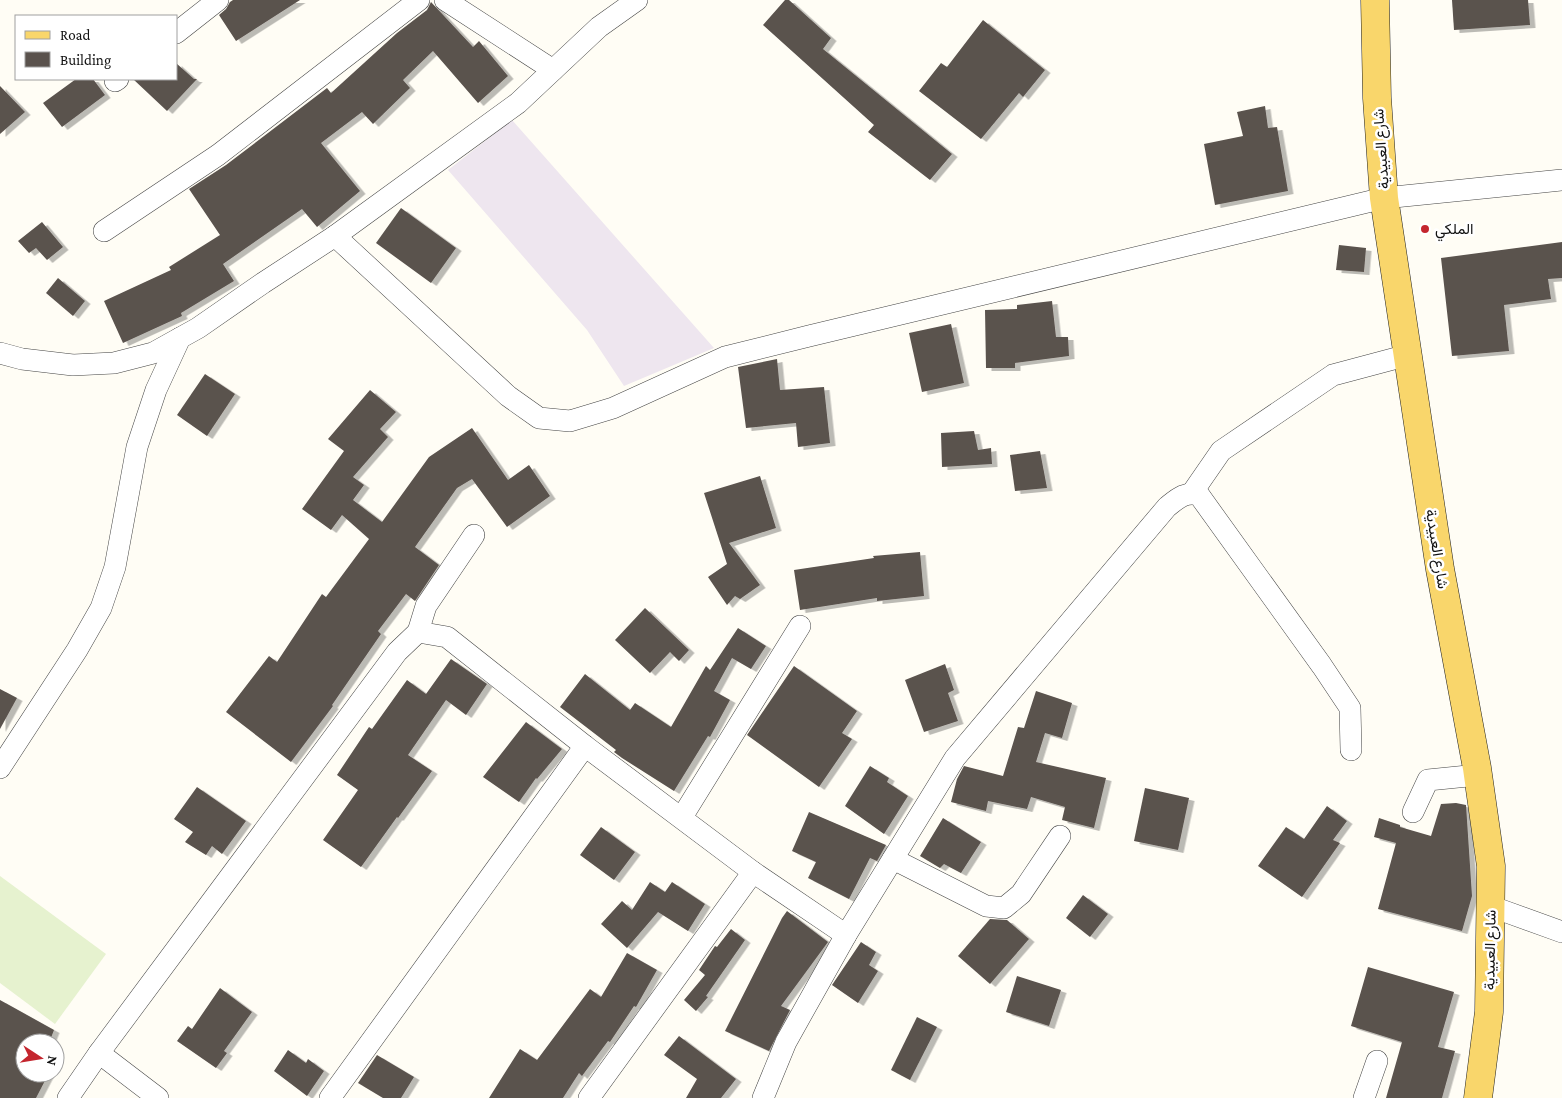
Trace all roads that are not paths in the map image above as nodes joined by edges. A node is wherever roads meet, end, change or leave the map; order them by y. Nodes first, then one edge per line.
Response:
1 (218, 0) edge
2 (420, 0) edge
3 (445, 0) edge
4 (637, 0) edge
5 (1375, 0) edge
6 (178, 31) edge
7 (552, 70) junction
8 (1562, 180) edge
9 (1384, 198) junction
10 (104, 231) dead end
11 (335, 236) junction
12 (180, 338) junction
13 (0, 354) edge
14 (1408, 355) junction
15 (1192, 493) junction
16 (474, 535) dead end
17 (800, 626) dead end
18 (418, 632) junction
19 (586, 746) junction
20 (1352, 750) dead end
21 (0, 768) edge
22 (1478, 775) junction
23 (1413, 812) dead end
24 (682, 817) junction
25 (1060, 836) dead end
26 (892, 860) junction
27 (753, 872) junction
28 (1490, 906) junction
29 (1562, 932) edge
30 (846, 935) junction
31 (99, 1053) junction
32 (1376, 1061) dead end
33 (68, 1098) edge
34 (158, 1098) edge
35 (330, 1098) edge
36 (589, 1098) edge
37 (763, 1098) edge
38 (1364, 1098) edge
39 (1478, 1098) edge

1 - 6 street
2 - 10 street
3 - 7 street
4 - 7 street
5 - 9 main road, شارع العبيدية
7 - 11 street
8 - 9 street
9 - 11 street
9 - 14 main road, شارع العبيدية
11 - 12 street
12 - 13 street
12 - 21 street
14 - 15 street
14 - 22 main road, شارع العبيدية
15 - 20 street
15 - 26 street
16 - 18 street
17 - 24 street
18 - 19 street
18 - 31 street
19 - 24 street
19 - 35 street
22 - 23 street
22 - 28 main road, شارع العبيدية
24 - 27 street
25 - 26 street
26 - 30 street
27 - 30 street
27 - 36 street
28 - 29 street
28 - 39 main road, شارع العبيدية
30 - 37 street
31 - 33 street
31 - 34 street
32 - 38 street

